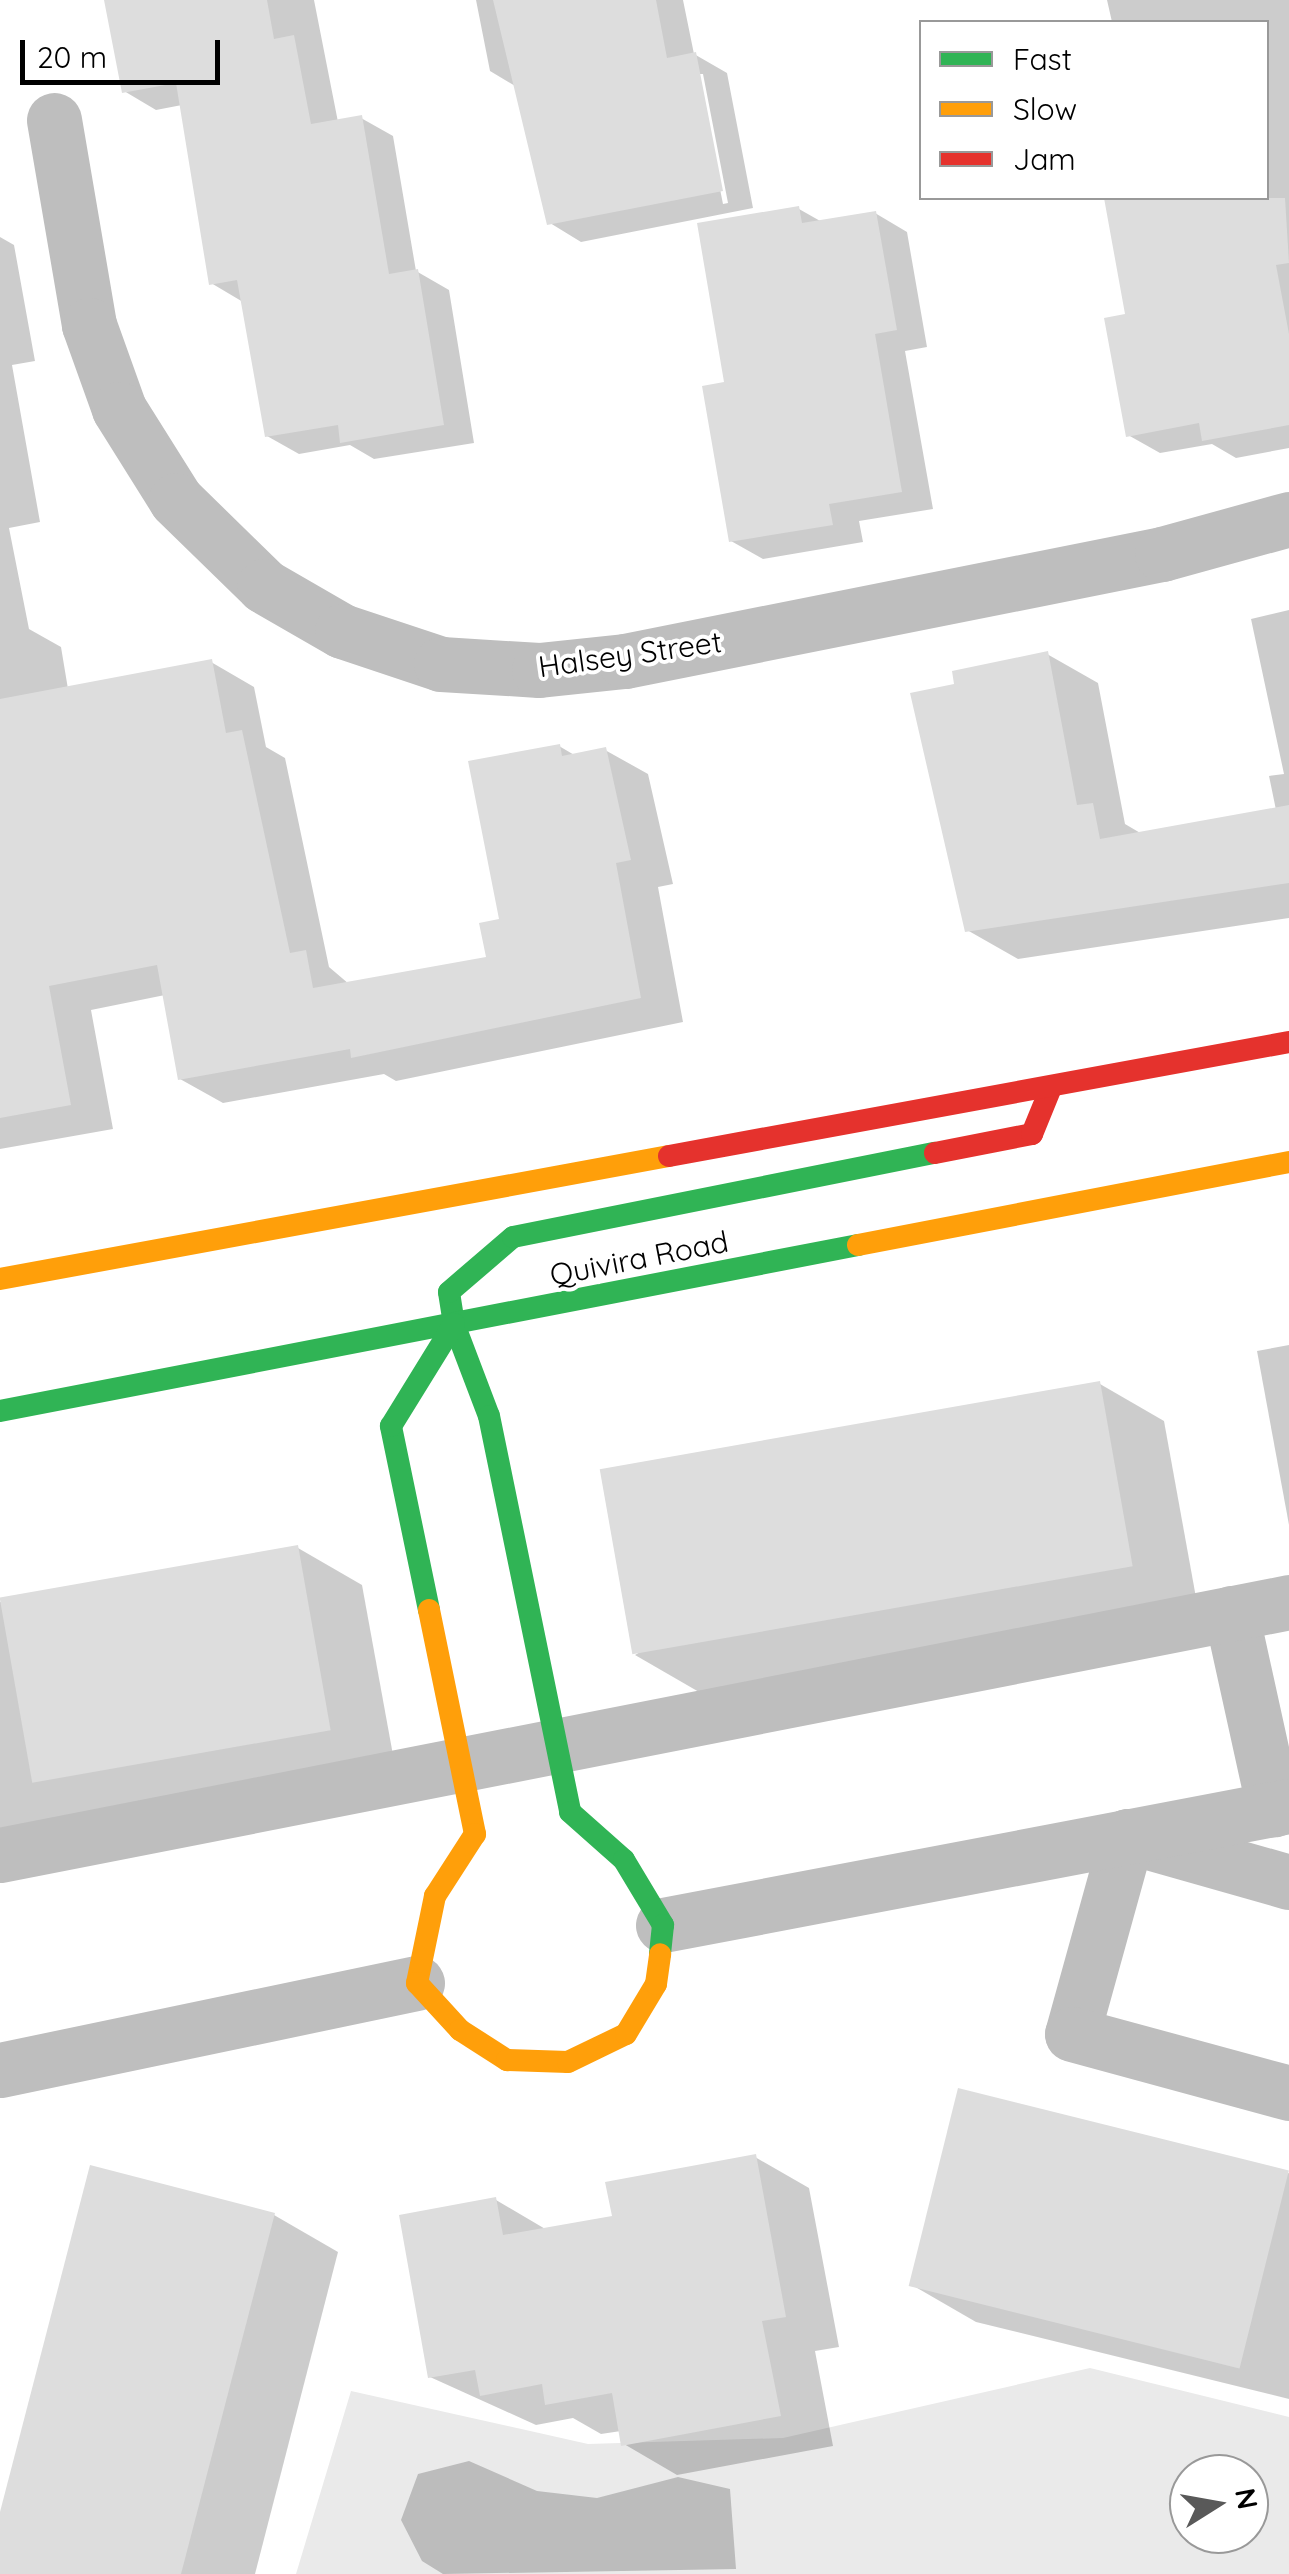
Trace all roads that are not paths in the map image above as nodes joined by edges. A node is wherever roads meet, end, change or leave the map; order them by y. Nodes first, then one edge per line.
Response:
1 (54, 120) dead end
2 (1289, 519) edge
3 (1289, 1042) edge
4 (1050, 1090) junction
5 (1289, 1162) edge
6 (0, 1279) edge
7 (454, 1324) junction
8 (0, 1411) edge
9 (1289, 1602) edge
10 (1231, 1613) junction
11 (557, 1742) junction
12 (459, 1761) junction
13 (1281, 1807) edge
14 (1127, 1836) junction
15 (0, 1855) edge
16 (1289, 1882) edge
17 (662, 1925) junction
18 (417, 1983) junction
19 (0, 2070) edge
20 (1289, 2093) edge

1 - 2 street, Halsey Street
3 - 4 main road
4 - 6 main road
4 - 7 main road
5 - 7 main road, Quivira Road
7 - 8 main road, Quivira Road
7 - 11 main road
7 - 12 main road
9 - 10 street
10 - 11 street
10 - 13 street
11 - 12 street
11 - 17 main road
12 - 15 street
12 - 18 main road
13 - 14 street
14 - 16 street
14 - 17 street
14 - 20 street
17 - 18 main road
18 - 19 street

